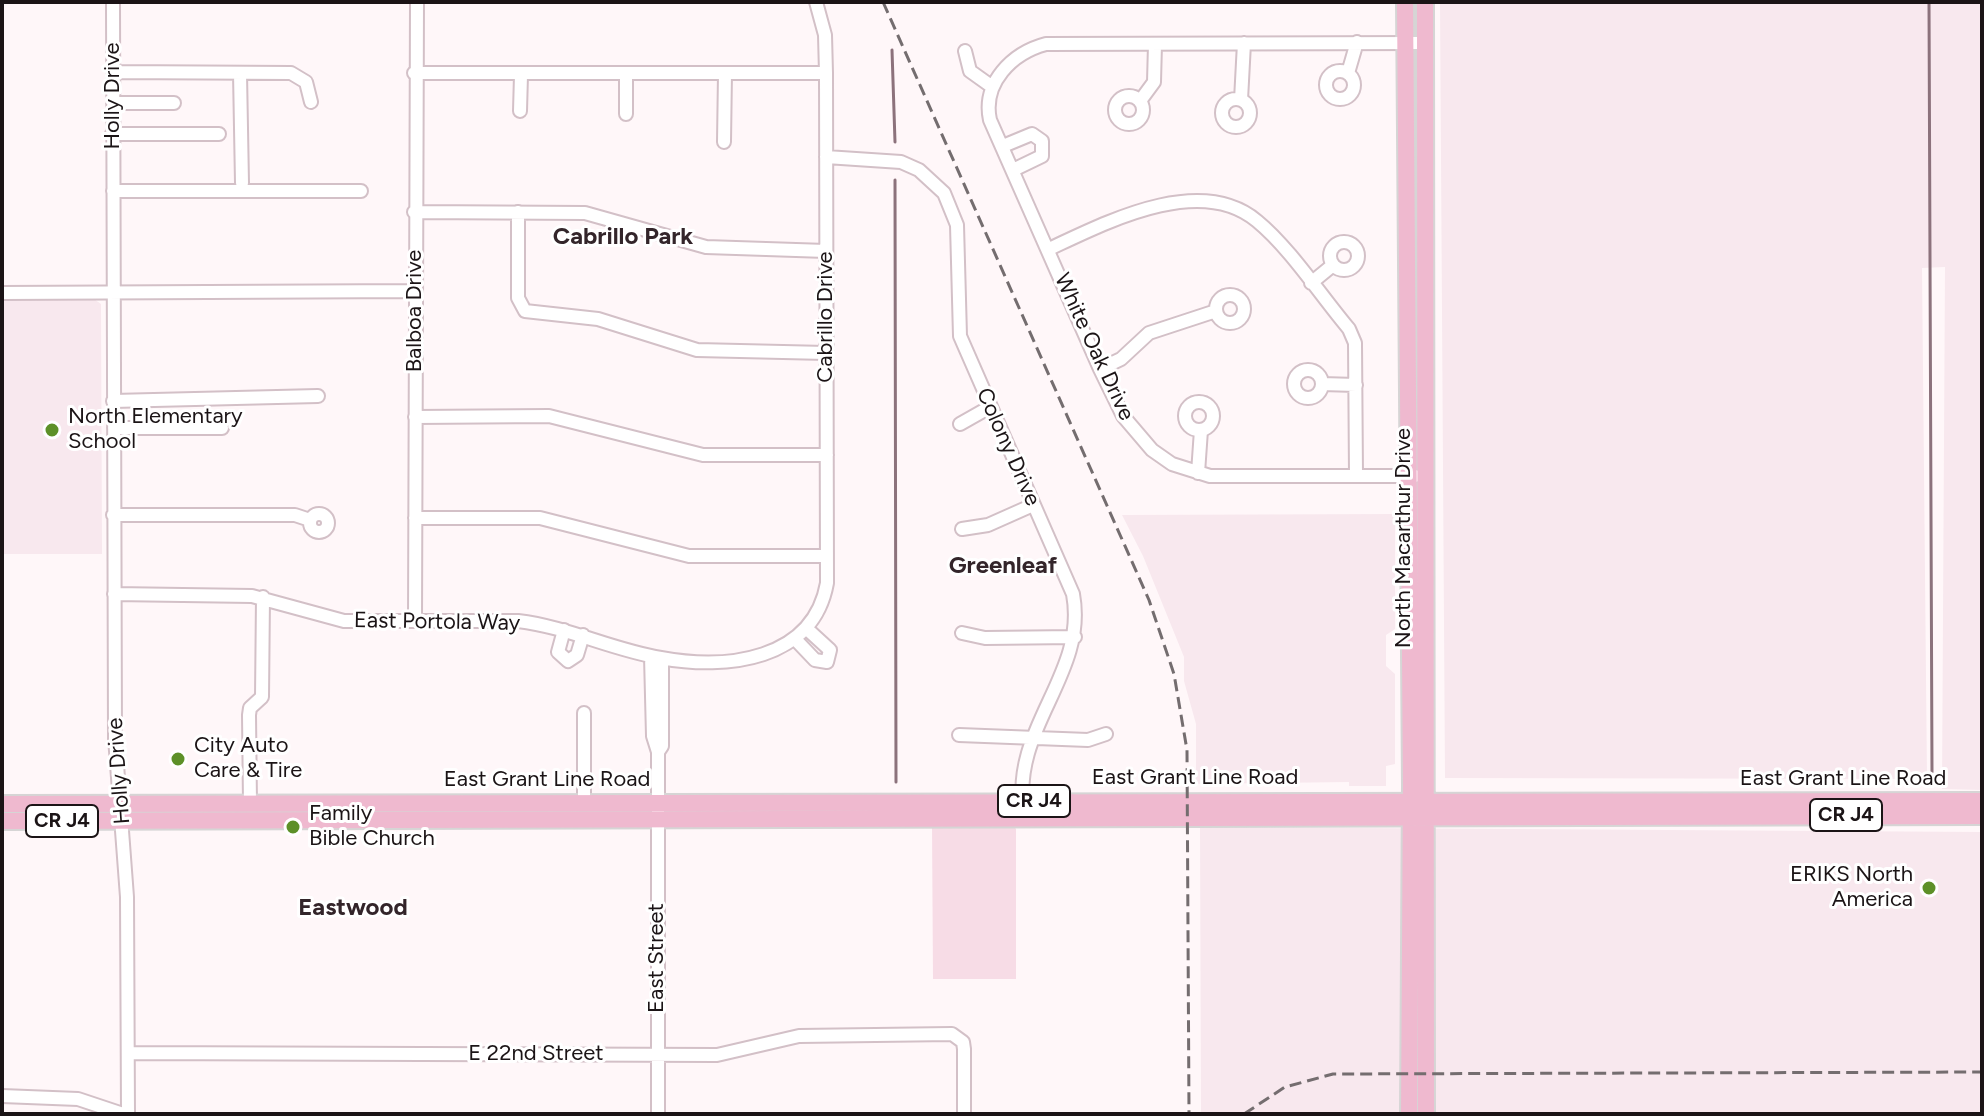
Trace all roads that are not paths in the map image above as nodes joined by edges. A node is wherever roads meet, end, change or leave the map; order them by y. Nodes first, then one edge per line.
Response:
1 (113, 2) edge
2 (417, 2) edge
3 (816, 2) edge
4 (1405, 2) edge
5 (1425, 2) edge
6 (1357, 42) junction
7 (1244, 43) junction
8 (1407, 43) junction
9 (1425, 43) junction
10 (1155, 44) junction
11 (965, 51) dead end
12 (113, 72) junction
13 (240, 73) junction
14 (414, 73) junction
15 (725, 73) junction
16 (826, 73) junction
17 (1348, 73) dead end
18 (626, 74) junction
19 (521, 75) junction
20 (991, 86) junction
21 (1241, 100) dead end
22 (1140, 101) dead end
23 (311, 102) dead end
24 (113, 103) junction
25 (174, 103) dead end
26 (520, 111) dead end
27 (626, 114) dead end
28 (112, 134) junction
29 (219, 134) dead end
30 (724, 142) dead end
31 (1003, 146) junction
32 (826, 157) junction
33 (1013, 170) junction
34 (242, 183) dead end
35 (113, 191) junction
36 (361, 191) dead end
37 (414, 212) junction
38 (518, 212) junction
39 (1049, 249) junction
40 (826, 251) junction
41 (1333, 265) dead end
42 (1311, 283) junction
43 (414, 291) junction
44 (2, 293) edge
45 (114, 293) junction
46 (1216, 311) dead end
47 (826, 353) junction
48 (1100, 369) junction
49 (1322, 384) dead end
50 (1356, 385) junction
51 (318, 396) dead end
52 (113, 401) junction
53 (990, 407) junction
54 (415, 417) junction
55 (960, 424) dead end
56 (114, 428) junction
57 (222, 428) dead end
58 (1201, 430) dead end
59 (827, 455) junction
60 (1198, 473) junction
61 (1356, 475) junction
62 (1407, 476) junction
63 (1426, 476) junction
64 (1033, 505) junction
65 (113, 515) junction
66 (415, 518) junction
67 (310, 520) dead end
68 (962, 529) dead end
69 (827, 556) junction
70 (114, 594) junction
71 (263, 597) junction
72 (415, 621) junction
73 (806, 628) junction
74 (564, 630) junction
75 (962, 633) dead end
76 (583, 635) junction
77 (1075, 637) junction
78 (795, 639) junction
79 (656, 657) junction
80 (584, 713) dead end
81 (1106, 734) dead end
82 (959, 735) dead end
83 (1032, 740) junction
84 (584, 801) junction
85 (657, 801) junction
86 (1982, 801) edge
87 (120, 803) junction
88 (250, 803) junction
89 (2, 804) edge
90 (1419, 808) junction
91 (1023, 809) junction
92 (1982, 816) edge
93 (656, 820) junction
94 (2, 821) edge
95 (122, 821) junction
96 (128, 1053) junction
97 (658, 1054) junction
98 (2, 1096) edge
99 (126, 1114) edge
100 (658, 1114) edge
101 (964, 1114) edge
102 (1409, 1114) edge
103 (1426, 1114) edge

1 - 12 street, Holly Drive
2 - 14 street, Balboa Drive
3 - 16 street, Cabrillo Drive
4 - 8 main road, North Macarthur Drive
5 - 9 main road, North Macarthur Drive
6 - 7 street
6 - 8 street
6 - 17 street
7 - 10 street
7 - 21 street
8 - 9 street
8 - 62 main road, North Macarthur Drive
9 - 63 main road, North Macarthur Drive
10 - 20 street
10 - 22 street
11 - 20 street
12 - 13 street
12 - 24 street, Holly Drive
13 - 23 street
13 - 34 street
14 - 19 street
14 - 37 street, Balboa Drive
15 - 16 street
15 - 18 street
15 - 30 street
16 - 32 street, Cabrillo Drive
18 - 19 street
18 - 27 street
19 - 26 street
20 - 31 street, White Oak Drive
24 - 25 street
24 - 28 street, Holly Drive
28 - 29 street
28 - 35 street, Holly Drive
31 - 33 street, White Oak Drive
31 - 33 street
32 - 40 street, Cabrillo Drive
32 - 53 street, Colony Drive
33 - 39 street, White Oak Drive
35 - 36 street
35 - 45 street, Holly Drive
37 - 38 street
37 - 43 street, Balboa Drive
38 - 40 street
38 - 47 street
39 - 42 street
39 - 48 street, White Oak Drive
40 - 47 street, Cabrillo Drive
41 - 42 street
42 - 50 street
43 - 45 street
43 - 54 street, Balboa Drive
44 - 45 street
45 - 52 street, Holly Drive
46 - 48 street
47 - 59 street, Cabrillo Drive
48 - 60 street, White Oak Drive
49 - 50 street
50 - 61 street
51 - 52 street
52 - 56 street, Holly Drive
53 - 55 street
53 - 64 street, Colony Drive
54 - 59 street
54 - 66 street, Balboa Drive
56 - 57 street
56 - 65 street, Holly Drive
58 - 60 street
59 - 69 street, Cabrillo Drive
60 - 61 street, White Oak Drive
61 - 62 street, White Oak Drive
62 - 63 street, White Oak Drive
62 - 90 main road, North Macarthur Drive
63 - 90 main road, North Macarthur Drive
64 - 68 street
64 - 77 street, Colony Drive
65 - 67 street
65 - 70 street, Holly Drive
66 - 69 street
66 - 72 street, Balboa Drive
69 - 73 street, Cabrillo Drive
70 - 71 street, East Portola Way
70 - 87 street, Holly Drive
71 - 72 street, East Portola Way
71 - 88 street
72 - 74 street, East Portola Way
73 - 78 street, Cabrillo Drive
73 - 78 street
74 - 76 street, East Portola Way
74 - 76 street
75 - 77 street
76 - 79 street, East Portola Way
77 - 83 street, Colony Drive
78 - 79 street, East Portola Way
79 - 85 street, East Street
80 - 84 street
81 - 83 street
82 - 83 street
83 - 91 street, Colony Drive
84 - 85 main road, East Grant Line Road / CR J4
84 - 88 main road, East Grant Line Road / CR J4
85 - 91 main road, East Grant Line Road / CR J4
85 - 93 street, East Street
86 - 90 main road, East Grant Line Road / CR J4
87 - 88 main road, East Grant Line Road / CR J4
87 - 89 main road, CR J4
87 - 95 street, Holly Drive
90 - 91 main road, East Grant Line Road / CR J4
90 - 92 main road, East Grant Line Road / CR J4
90 - 102 main road, North Macarthur Drive
90 - 103 main road, North Macarthur Drive
91 - 93 main road, East Grant Line Road / CR J4
93 - 95 main road, East Grant Line Road / CR J4
93 - 97 street, East Street
94 - 95 main road, CR J4
95 - 96 street, Holly Drive
96 - 97 street, E 22nd Street
96 - 99 street, Holly Drive
97 - 100 street, East Street
97 - 101 street, E 22nd Street
98 - 99 street

